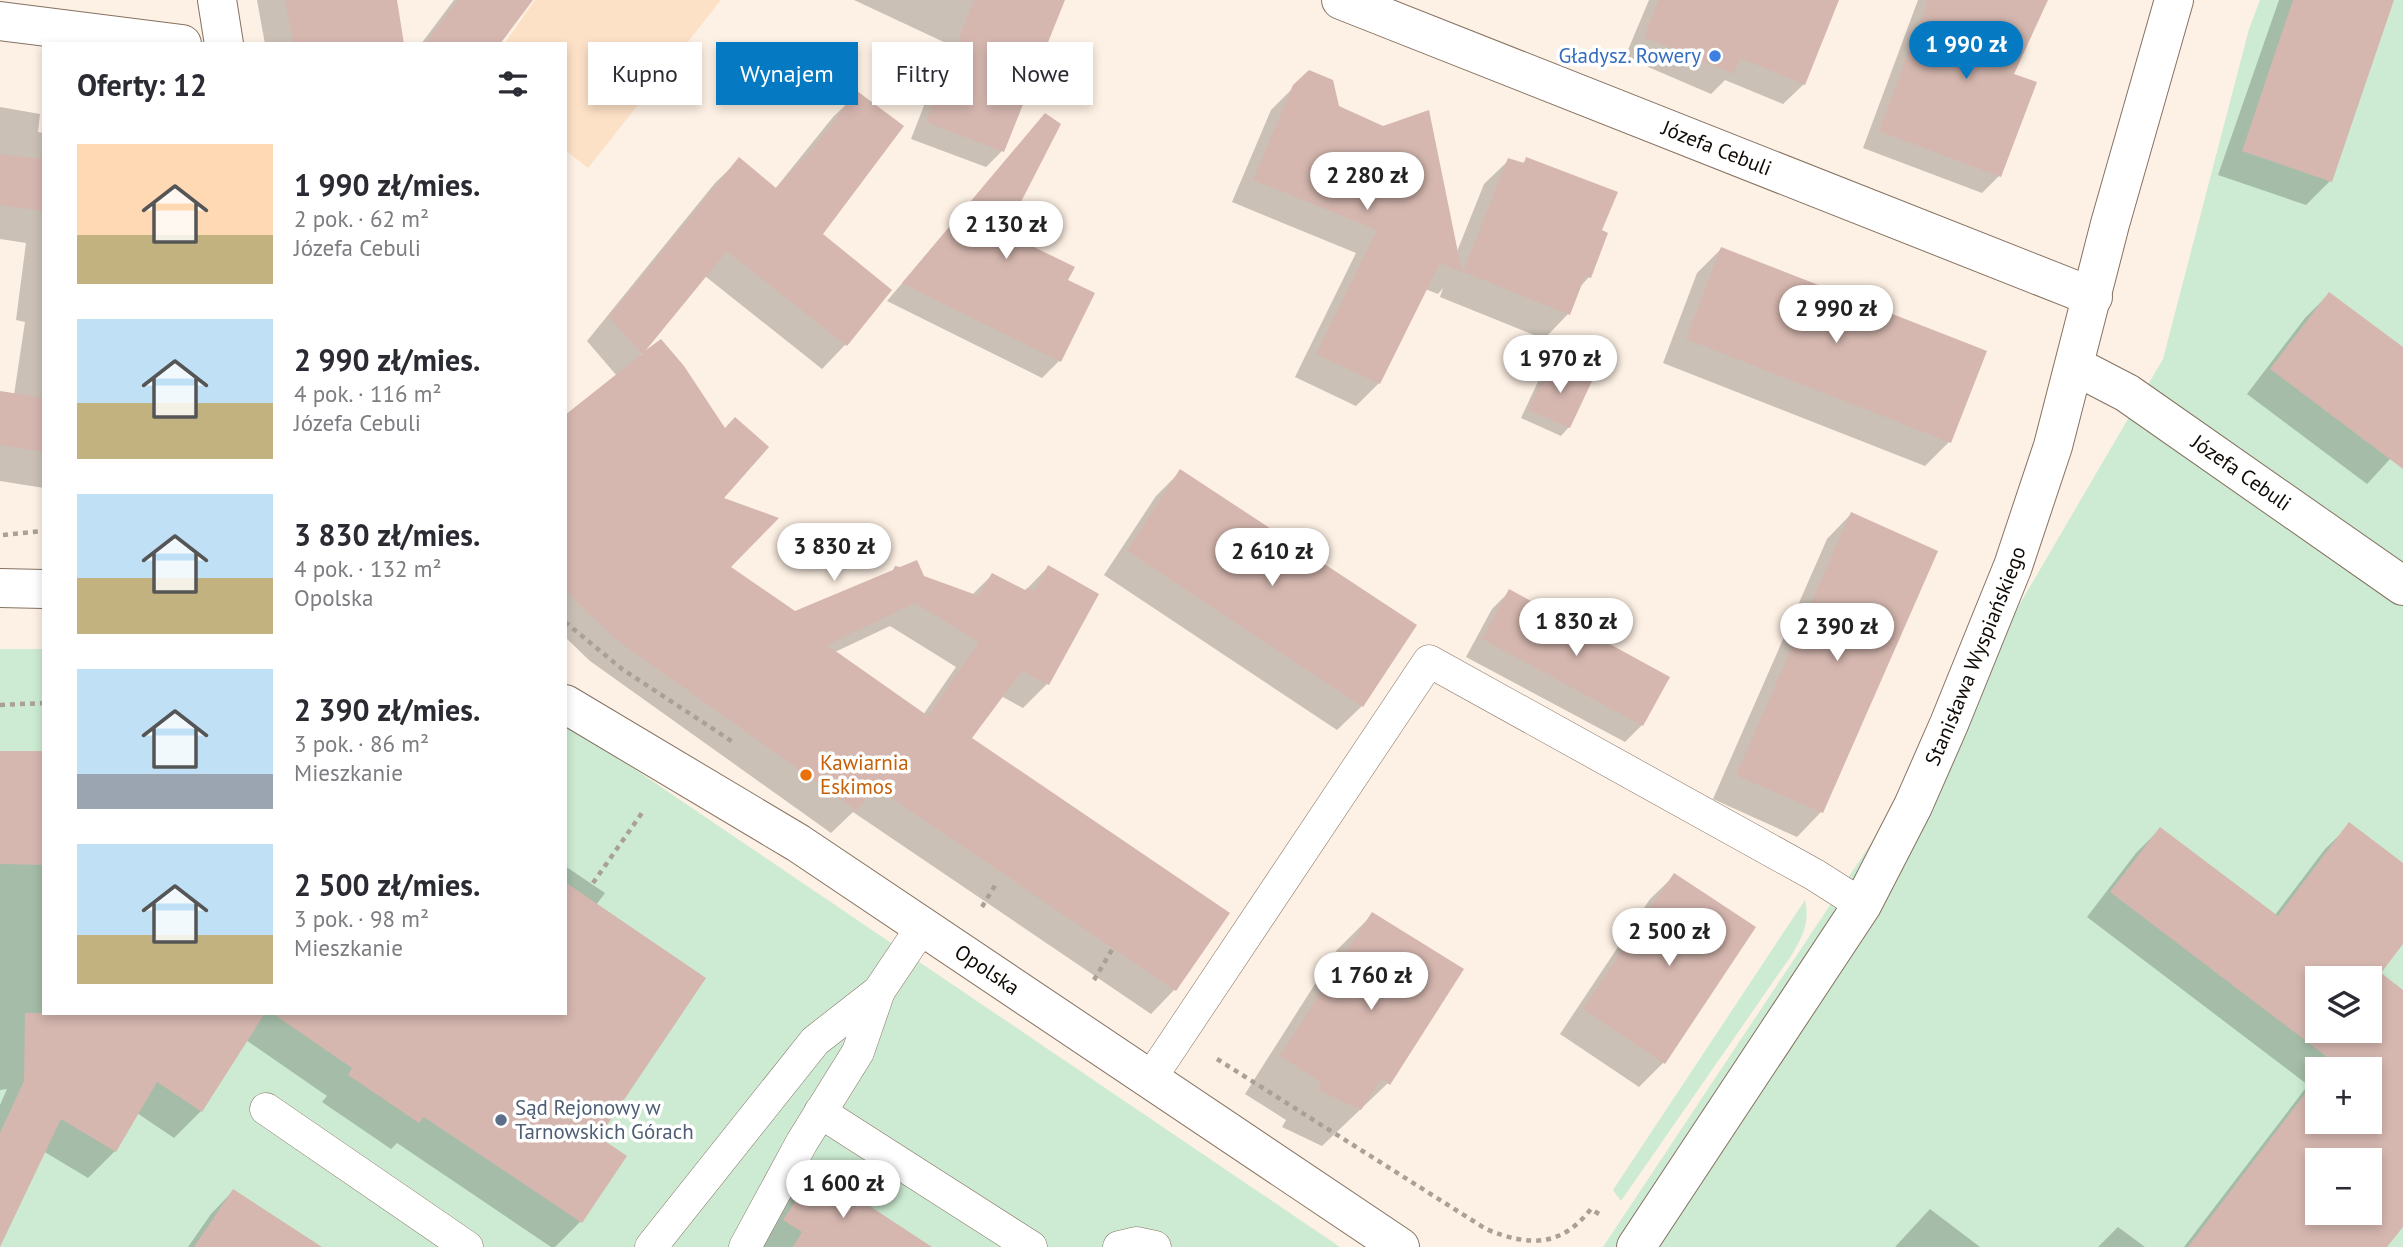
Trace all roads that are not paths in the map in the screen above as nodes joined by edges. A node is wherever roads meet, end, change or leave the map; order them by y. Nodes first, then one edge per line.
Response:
1 (217, 0) edge
2 (1341, 0) edge
3 (2174, 0) edge
4 (0, 21) edge
5 (165, 42) edge
6 (225, 42) edge
7 (2093, 296) junction
8 (2075, 366) junction
9 (2403, 586) edge
10 (0, 589) edge
11 (42, 589) edge
12 (567, 705) edge
13 (1862, 905) junction
14 (922, 926) junction
15 (878, 991) junction
16 (1150, 1079) junction
17 (267, 1109) dead end
18 (820, 1112) junction
19 (467, 1247) edge
20 (651, 1247) edge
21 (745, 1247) edge
22 (1031, 1247) edge
23 (1119, 1247) edge
24 (1155, 1247) edge
25 (1400, 1247) edge
26 (1636, 1247) edge

1 - 6 street
2 - 7 street, Józefa Cebuli
3 - 7 street, Stanisława Wyspiańskiego
4 - 5 street
7 - 8 street, Stanisława Wyspiańskiego
8 - 9 street, Józefa Cebuli
8 - 13 street, Stanisława Wyspiańskiego
10 - 11 street
12 - 14 street, Opolska
13 - 16 lane
13 - 26 street, Stanisława Wyspiańskiego
14 - 15 lane
14 - 16 street, Opolska
15 - 18 lane
15 - 20 lane
16 - 25 street, Opolska
17 - 19 lane
18 - 21 lane
18 - 22 lane
23 - 24 lane

